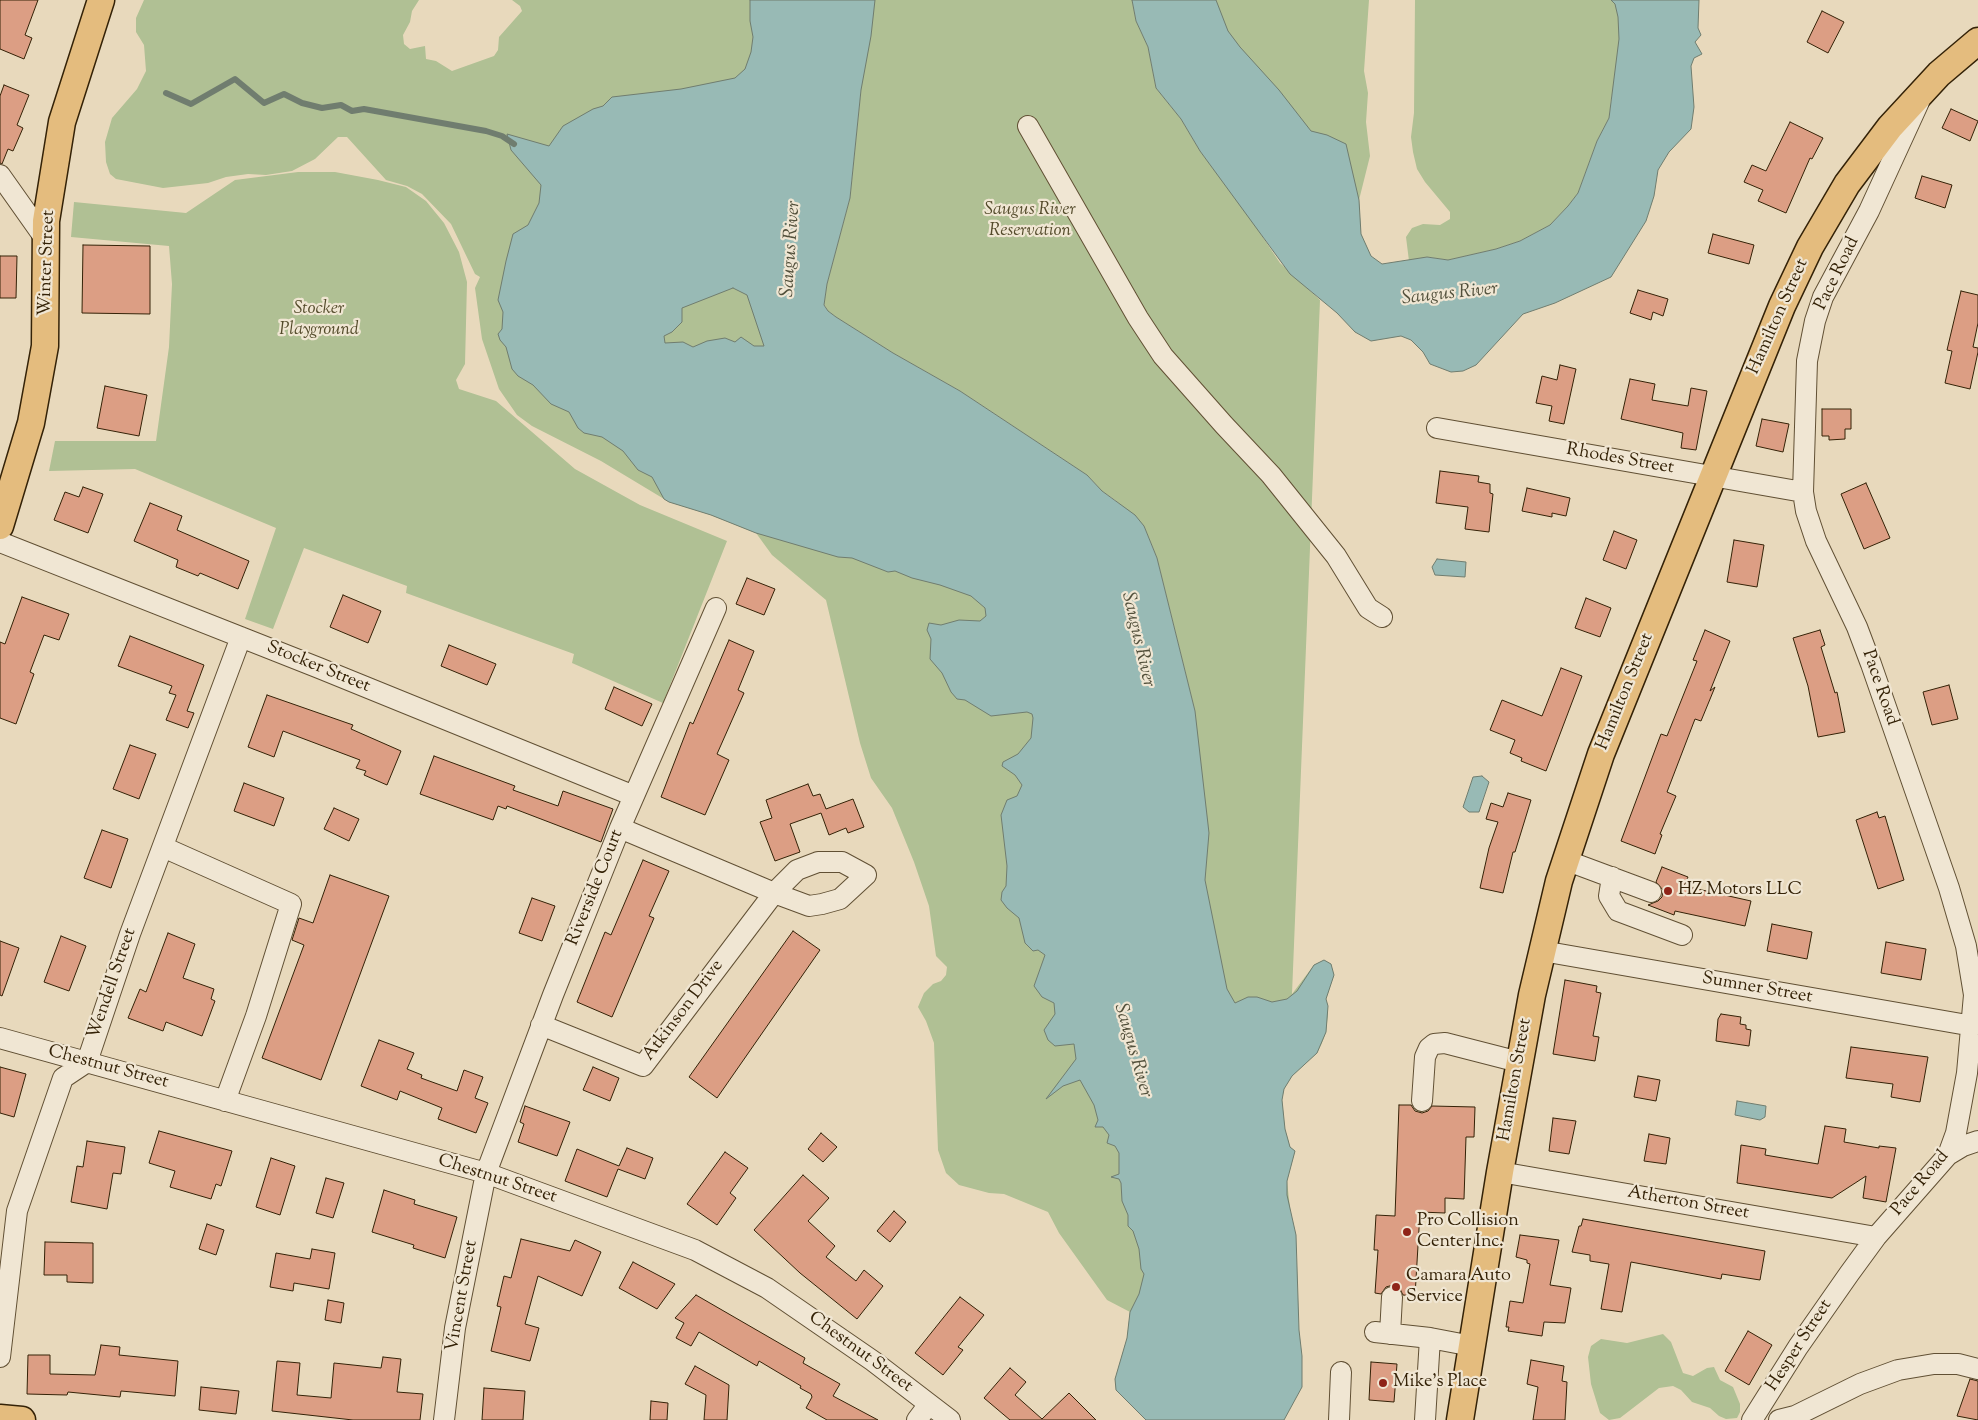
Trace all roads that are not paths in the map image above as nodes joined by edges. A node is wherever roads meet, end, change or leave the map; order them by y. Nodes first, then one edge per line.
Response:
1 (101, 0) edge
2 (1978, 41) edge
3 (1925, 89) junction
4 (1028, 126) dead end
5 (0, 175) edge
6 (46, 240) junction
7 (1437, 428) dead end
8 (1712, 476) junction
9 (1802, 492) junction
10 (0, 526) edge
11 (0, 542) edge
12 (716, 608) dead end
13 (1382, 617) dead end
14 (240, 637) junction
15 (634, 796) junction
16 (620, 828) junction
17 (163, 846) junction
18 (1565, 860) junction
19 (1612, 878) junction
20 (1651, 892) dead end
21 (1682, 935) dead end
22 (1542, 951) junction
23 (542, 1025) junction
24 (1973, 1026) junction
25 (0, 1038) edge
26 (86, 1062) junction
27 (1519, 1062) junction
28 (225, 1101) junction
29 (1422, 1101) dead end
30 (1978, 1141) edge
31 (1948, 1155) junction
32 (1500, 1172) junction
33 (486, 1173) junction
34 (1876, 1237) junction
35 (1849, 1274) joint
36 (1392, 1297) dead end
37 (1430, 1338) junction
38 (1472, 1346) junction
39 (0, 1357) edge
40 (1978, 1369) edge
41 (1341, 1372) dead end
42 (929, 1404) junction
43 (0, 1418) edge
44 (22, 1420) edge
45 (444, 1420) edge
46 (917, 1420) edge
47 (950, 1420) edge
48 (1339, 1420) edge
49 (1425, 1420) edge
50 (1460, 1420) edge
51 (1752, 1420) edge
52 (1779, 1420) edge

1 - 6 main road, Winter Street
2 - 3 main road, Hamilton Street
3 - 8 main road, Hamilton Street
3 - 9 street, Pace Road
4 - 13 street
5 - 6 street
6 - 10 main road, Winter Street
7 - 8 street, Rhodes Street
8 - 9 street, Rhodes Street
8 - 18 main road, Hamilton Street
9 - 24 street, Pace Road
11 - 14 street, Stocker Street
12 - 15 street, Riverside Court
14 - 15 street, Stocker Street
14 - 17 street, Wendell Street
15 - 16 street, Riverside Court
16 - 23 street, Riverside Court
16 - 23 street, Atkinson Drive
17 - 26 street, Wendell Street
17 - 28 street
18 - 19 street
18 - 22 main road, Hamilton Street
19 - 20 street
19 - 21 street
22 - 24 street, Sumner Street
22 - 27 main road, Hamilton Street
23 - 33 street, Riverside Court
24 - 31 street, Pace Road
25 - 26 street, Chestnut Street
26 - 28 street, Chestnut Street
26 - 39 street, Wendell Street
27 - 29 street
27 - 32 main road, Hamilton Street
28 - 33 street, Chestnut Street
30 - 31 street
31 - 34 street, Pace Road
32 - 34 street, Atherton Street
32 - 38 main road, Hamilton Street
33 - 42 street, Chestnut Street
33 - 45 street, Vincent Street
34 - 35 street, Pace Road
35 - 51 street, Hesper Street
36 - 37 street
37 - 38 street
37 - 49 street
38 - 50 main road, Hamilton Street
40 - 52 street
41 - 48 street
42 - 46 street
42 - 47 street, Chestnut Street
43 - 44 main road

